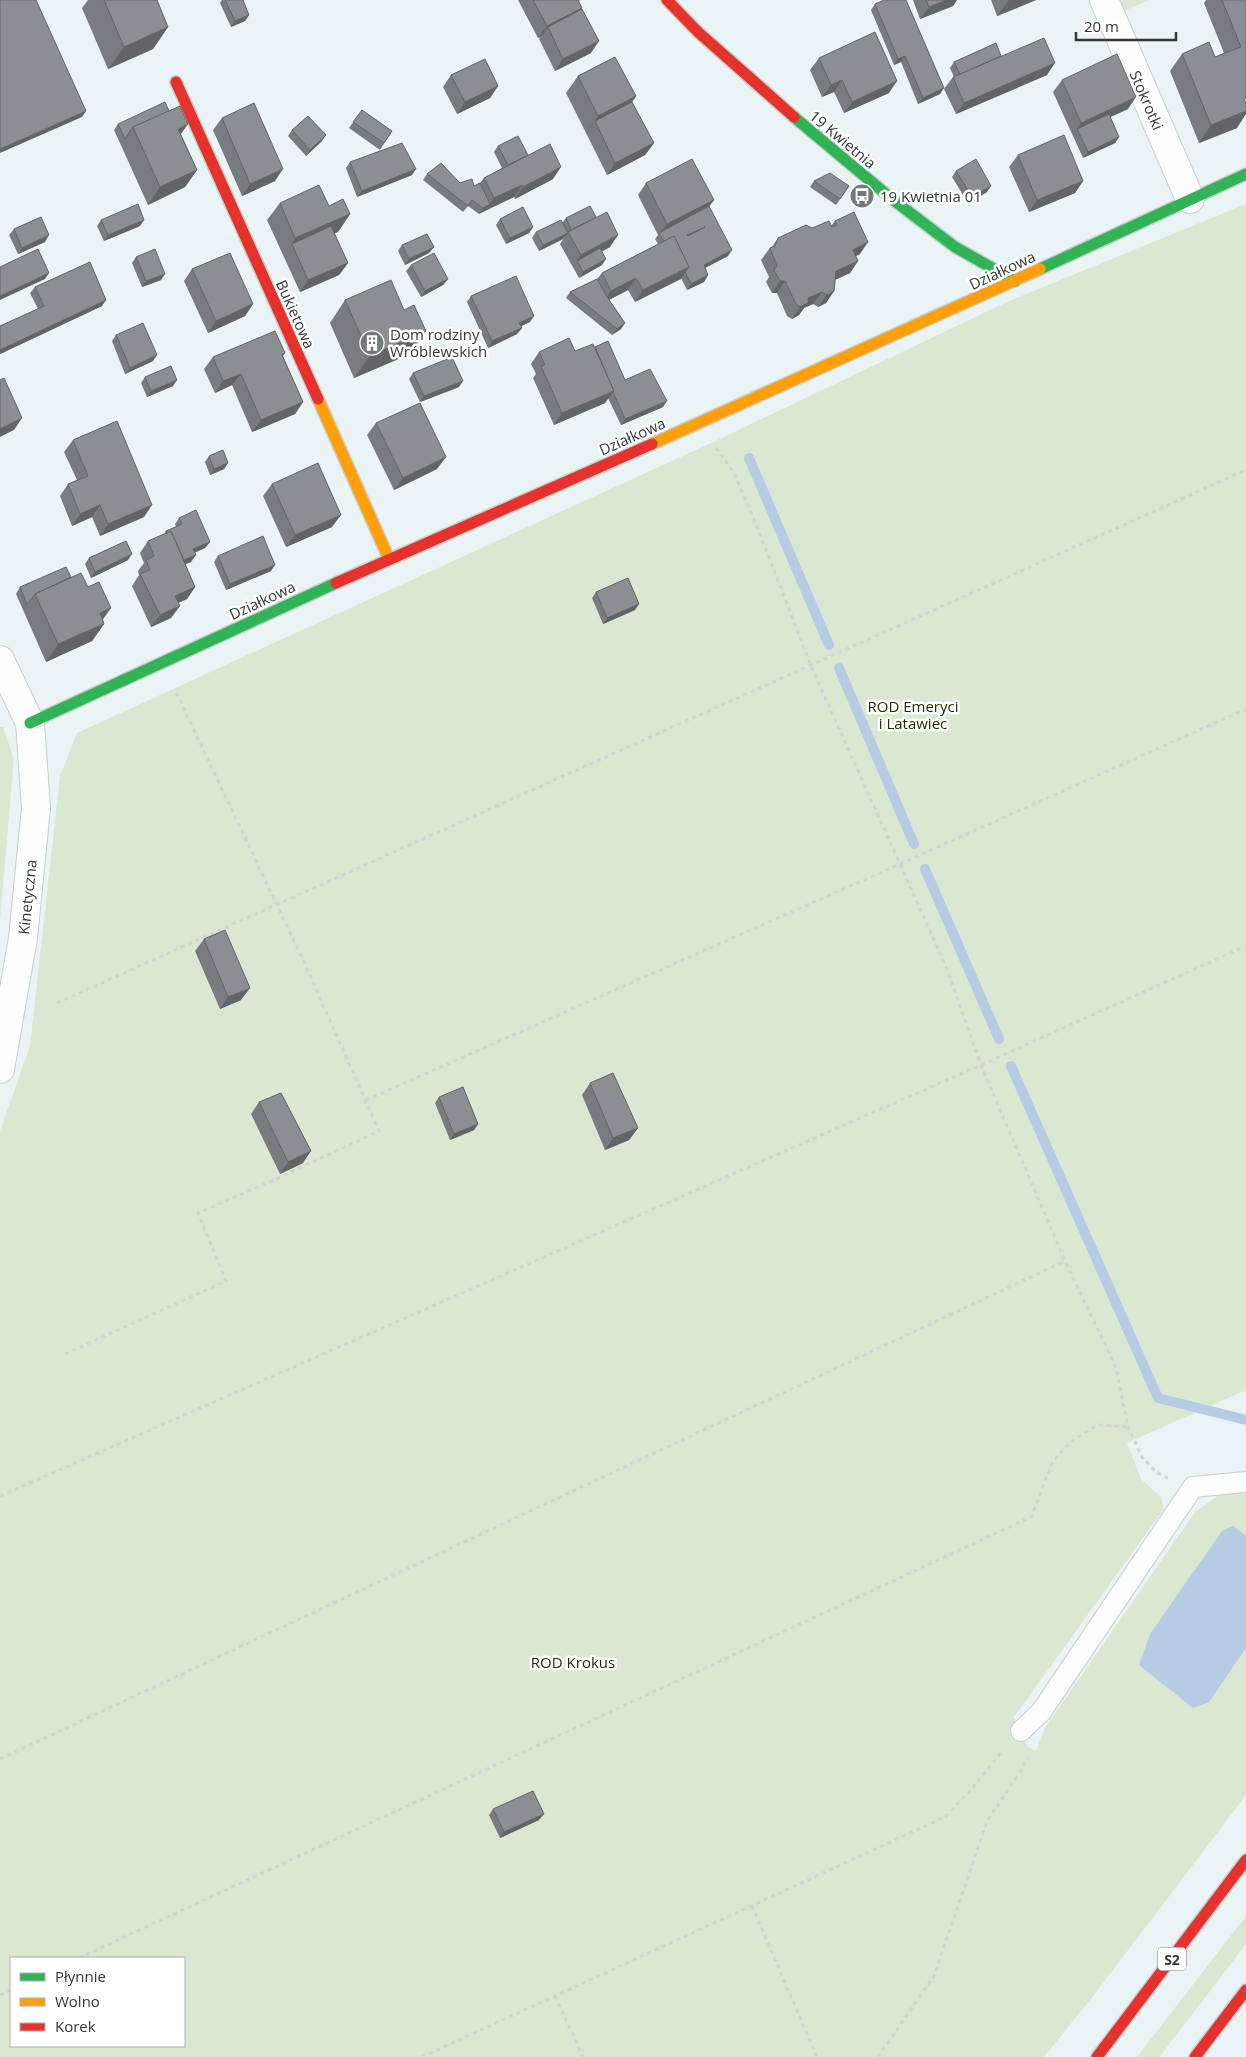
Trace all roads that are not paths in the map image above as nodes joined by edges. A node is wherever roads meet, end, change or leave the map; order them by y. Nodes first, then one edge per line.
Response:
1 (667, 0) edge
2 (1104, 0) edge
3 (176, 82) dead end
4 (1246, 174) edge
5 (1190, 199) junction
6 (1015, 281) junction
7 (389, 559) junction
8 (0, 660) edge
9 (30, 723) junction
10 (0, 1069) edge
11 (1246, 1482) edge
12 (1021, 1731) road end
13 (1246, 1860) edge
14 (1246, 1990) edge
15 (1097, 2057) edge
16 (1195, 2057) edge

1 - 6 main road, 19 Kwietnia
2 - 5 street, Stokrotki
3 - 7 main road, Bukietowa
4 - 5 main road, Działkowa
5 - 6 main road, Działkowa
6 - 7 main road, Działkowa
7 - 9 main road, Działkowa
8 - 9 street
9 - 10 street, Kinetyczna
11 - 12 lane
13 - 15 main road, S2
14 - 16 main road

